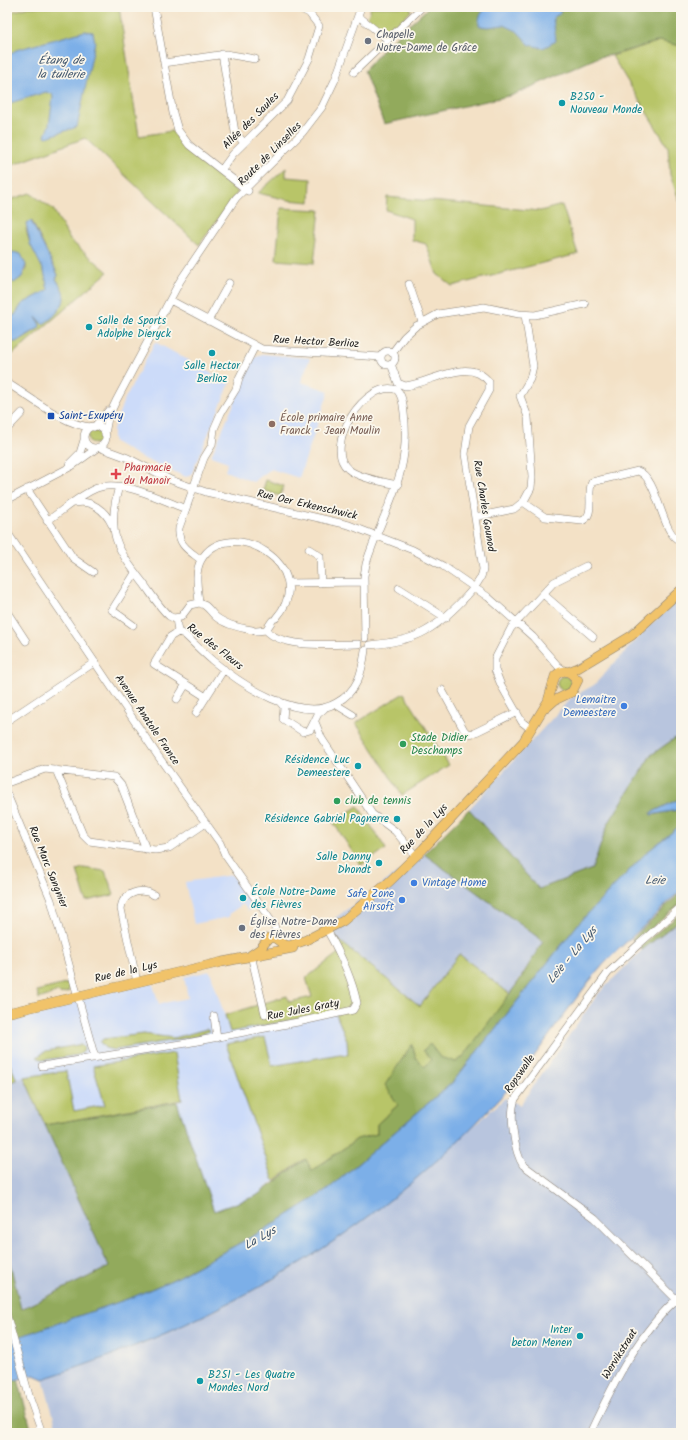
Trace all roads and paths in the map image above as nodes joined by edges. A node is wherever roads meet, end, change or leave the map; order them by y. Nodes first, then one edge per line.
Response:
1 (154, 7) edge
2 (297, 7) edge
3 (362, 7) edge
4 (366, 7) edge
5 (422, 7) edge
6 (362, 20) junction
7 (388, 40) junction
8 (222, 54) junction
9 (255, 59) dead end
10 (164, 63) junction
11 (354, 72) dead end
12 (244, 144) junction
13 (222, 169) junction
14 (247, 190) junction
15 (229, 283) dead end
16 (409, 284) dead end
17 (170, 300) junction
18 (585, 304) dead end
19 (525, 315) junction
20 (208, 321) junction
21 (422, 322) junction
22 (255, 346) junction
23 (392, 353) junction
24 (381, 357) junction
25 (391, 364) junction
26 (7, 383) edge
27 (116, 401) junction
28 (22, 413) dead end
29 (65, 420) junction
30 (93, 427) junction
31 (7, 429) edge
32 (105, 435) junction
33 (84, 439) junction
34 (98, 448) junction
35 (128, 458) junction
36 (60, 472) junction
37 (398, 485) junction
38 (119, 486) junction
39 (193, 488) junction
40 (26, 489) junction
41 (7, 500) edge
42 (523, 502) junction
43 (73, 503) junction
44 (186, 509) junction
45 (475, 517) junction
46 (47, 520) junction
47 (113, 529) junction
48 (7, 532) edge
49 (377, 535) junction
50 (681, 540) edge
51 (309, 549) dead end
52 (201, 560) junction
53 (586, 566) dead end
54 (93, 572) dead end
55 (135, 573) junction
56 (364, 582) junction
57 (288, 583) junction
58 (321, 583) junction
59 (475, 587) junction
60 (398, 588) dead end
61 (681, 590) edge
62 (543, 594) junction
63 (199, 602) junction
64 (7, 612) edge
65 (176, 618) junction
66 (446, 618) junction
67 (517, 622) junction
68 (133, 625) dead end
69 (266, 630) junction
70 (178, 632) junction
71 (592, 637) dead end
72 (365, 638) junction
73 (26, 641) dead end
74 (358, 644) junction
75 (367, 647) junction
76 (546, 652) junction
77 (594, 658) junction
78 (95, 662) junction
79 (224, 669) junction
80 (567, 672) junction
81 (553, 681) junction
82 (186, 684) junction
83 (576, 684) junction
84 (442, 690) dead end
85 (566, 695) junction
86 (206, 697) junction
87 (177, 699) dead end
88 (279, 701) junction
89 (335, 704) junction
90 (293, 706) junction
91 (326, 708) junction
92 (310, 710) junction
93 (283, 712) junction
94 (517, 712) junction
95 (196, 713) dead end
96 (540, 713) junction
97 (353, 715) dead end
98 (316, 720) junction
99 (7, 721) edge
100 (531, 729) junction
101 (308, 731) junction
102 (322, 739) junction
103 (56, 770) junction
104 (7, 783) edge
105 (7, 794) edge
106 (206, 823) junction
107 (146, 848) junction
108 (416, 856) junction
109 (154, 895) dead end
110 (681, 908) edge
111 (269, 919) junction
112 (327, 930) junction
113 (267, 940) junction
114 (306, 940) junction
115 (279, 941) junction
116 (273, 952) junction
117 (251, 955) junction
118 (137, 982) junction
119 (78, 995) junction
120 (7, 1013) edge
121 (266, 1014) dead end
122 (214, 1016) dead end
123 (217, 1038) junction
124 (95, 1058) junction
125 (42, 1066) dead end
126 (679, 1300) edge
127 (7, 1316) edge
128 (42, 1433) edge
129 (590, 1433) edge

1 - 10 street
2 - 12 street, Allée des Saules
3 - 14 street, Route de Linselles
4 - 6 street, Route de Linselles
5 - 7 street
6 - 7 street
6 - 14 street, Route de Linselles
7 - 11 street
8 - 9 street
8 - 10 street
8 - 12 street
10 - 13 street
12 - 13 street, Allée des Saules
13 - 14 street
14 - 17 street, Route de Linselles
15 - 20 street
16 - 21 street
17 - 20 street, Rue Hector Berlioz
17 - 27 street, Route de Linselles
18 - 19 street
19 - 21 street
19 - 42 street
20 - 22 street, Rue Hector Berlioz
21 - 23 street
22 - 24 street, Rue Hector Berlioz
22 - 39 street
23 - 24 street
23 - 25 street
24 - 25 street
25 - 45 street, Rue Charles Gounod
26 - 29 street
27 - 30 street, Route de Linselles
27 - 32 street, Route de Linselles
28 - 31 street
29 - 30 street
29 - 33 street
30 - 32 street
30 - 33 street
32 - 34 street
32 - 35 street, Rue Oer Erkenschwick
33 - 34 street
33 - 36 street
34 - 35 street, Rue Oer Erkenschwick
34 - 36 street
35 - 39 street, Rue Oer Erkenschwick
36 - 40 street
37 - 37 street
37 - 49 street
38 - 43 street
38 - 44 street
38 - 47 street, Rue des Fleurs
39 - 44 street
39 - 49 street, Rue Oer Erkenschwick
40 - 41 street
40 - 46 street
42 - 45 street
42 - 50 street
43 - 46 street
43 - 47 street
44 - 52 street
45 - 59 street, Rue Charles Gounod
46 - 54 street
47 - 55 street, Rue des Fleurs
48 - 78 street, Avenue Anatole France
49 - 56 street
49 - 59 street, Rue Oer Erkenschwick
51 - 58 street
52 - 57 street
52 - 63 street
53 - 62 street
55 - 65 street, Rue des Fleurs
55 - 68 street
56 - 58 street
56 - 72 street
57 - 58 street
57 - 69 street
59 - 66 street, Rue Charles Gounod
59 - 67 street, Rue Oer Erkenschwick
60 - 66 street
61 - 77 main road
62 - 67 street
62 - 71 street
63 - 65 street
63 - 69 street
64 - 73 street
65 - 70 street, Rue des Fleurs
66 - 75 street, Rue Charles Gounod
67 - 76 street, Rue Oer Erkenschwick
67 - 94 street
69 - 74 street
70 - 79 street, Rue des Fleurs
70 - 82 street
72 - 74 street
72 - 75 street
74 - 75 street
75 - 89 street, Rue des Fleurs
76 - 80 street, Rue Oer Erkenschwick
76 - 81 street, Rue Oer Erkenschwick
77 - 80 main road
77 - 83 main road
78 - 99 street
78 - 106 street, Avenue Anatole France
79 - 86 street
79 - 88 street, Rue des Fleurs
80 - 81 main road
80 - 83 main road
81 - 85 main road
81 - 96 main road, Rue de la Lys
82 - 86 street
82 - 87 street
83 - 85 main road
84 - 94 street
85 - 96 main road, Rue de la Lys
86 - 95 street
88 - 90 street, Rue des Fleurs
88 - 93 street
89 - 91 street, Rue des Fleurs
89 - 97 street
90 - 92 street, Rue des Fleurs
90 - 93 street
91 - 92 street, Rue des Fleurs
91 - 98 street
92 - 98 street
93 - 101 street
94 - 100 street
96 - 100 main road, Rue de la Lys
98 - 101 street
98 - 102 street
100 - 108 main road, Rue de la Lys
101 - 102 street
102 - 108 street
103 - 104 street
103 - 107 street
103 - 107 street
105 - 119 street, Rue Marc Sangnier
106 - 107 street
106 - 111 street, Avenue Anatole France
108 - 112 main road, Rue de la Lys
109 - 118 street
110 - 126 street, Ropswalle
111 - 113 street
111 - 115 street, Avenue Anatole France
112 - 114 main road, Rue de la Lys
112 - 123 street, Rue Jules Graty
113 - 115 main road
113 - 116 main road
113 - 117 main road, Rue de la Lys
114 - 115 main road, Rue de la Lys
114 - 116 main road, Rue de la Lys
115 - 116 main road
116 - 117 main road, Rue de la Lys
117 - 118 main road, Rue de la Lys
117 - 121 street
118 - 119 main road, Rue de la Lys
119 - 120 main road, Rue de la Lys
119 - 124 street
122 - 123 street
123 - 124 street, Rue Jules Graty
124 - 125 street, Rue Jules Graty
126 - 129 street, Wervikstraat
127 - 128 street

